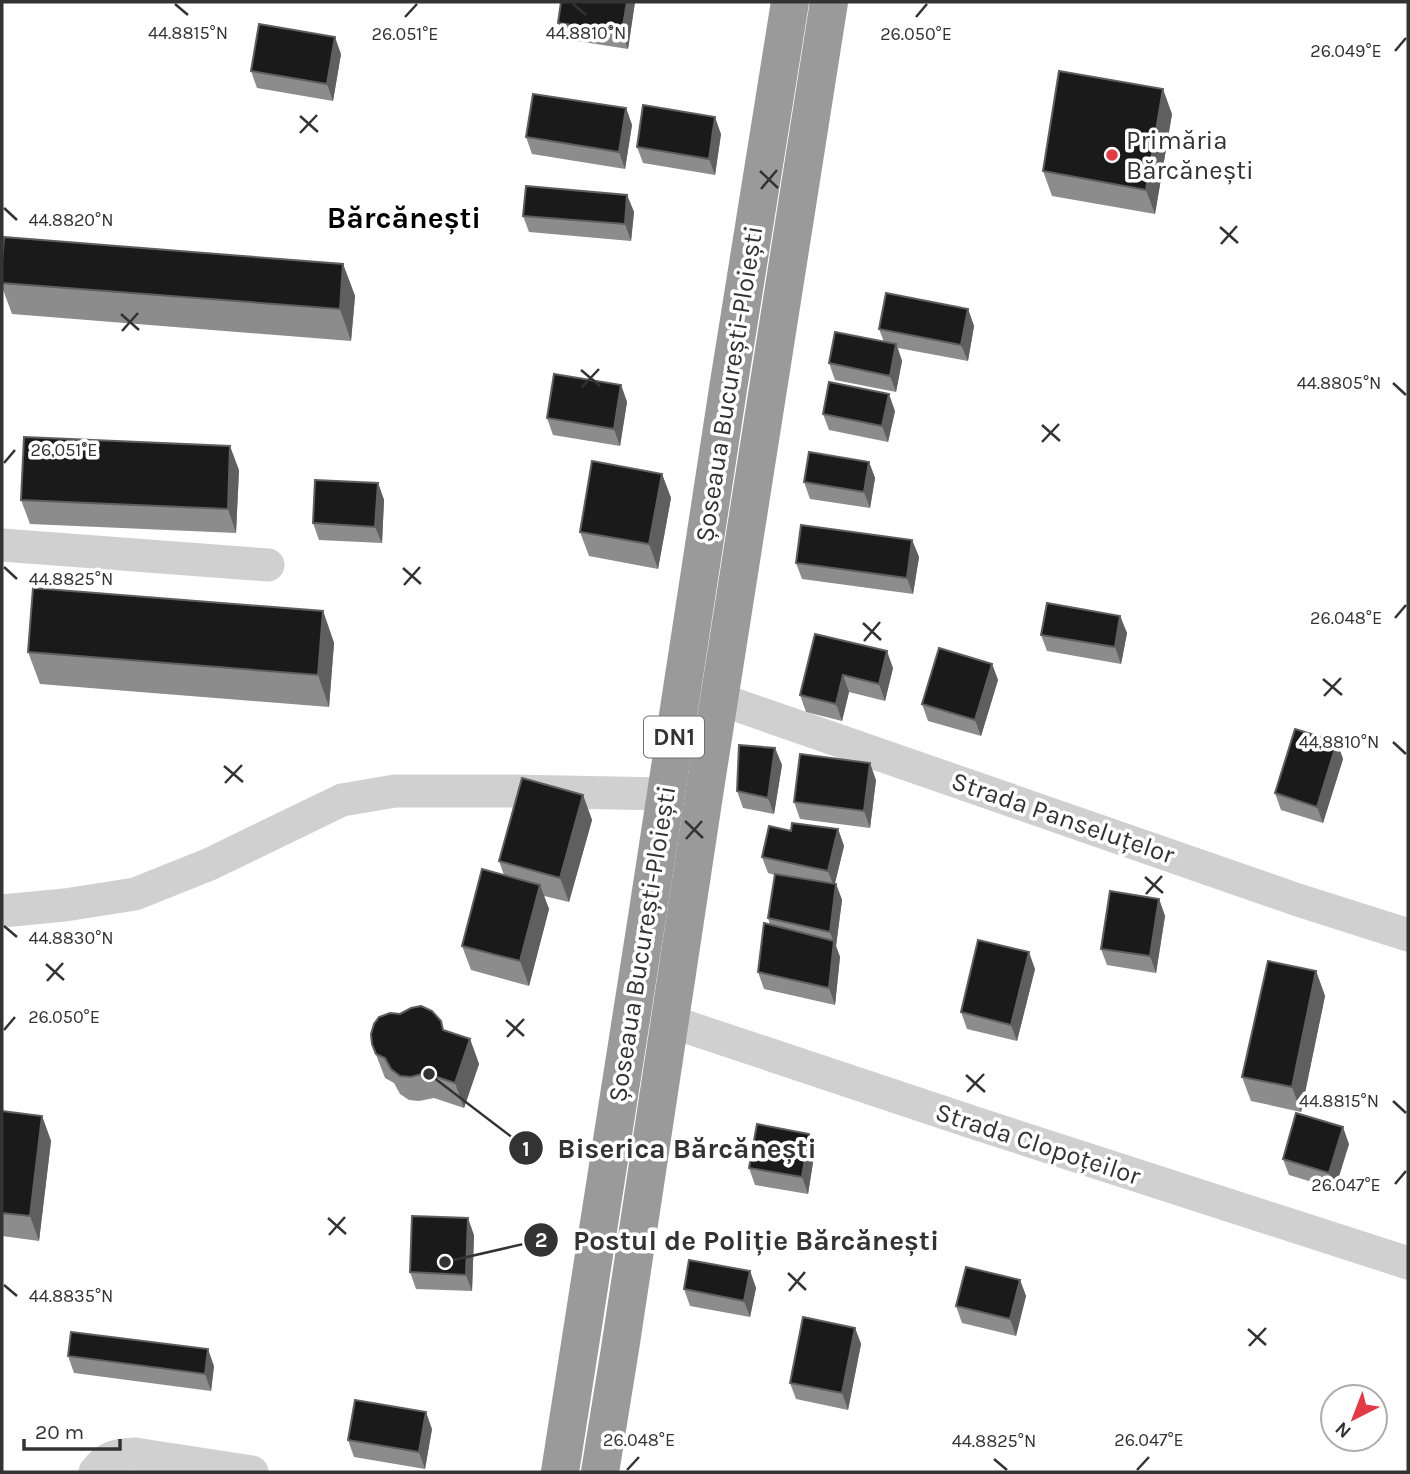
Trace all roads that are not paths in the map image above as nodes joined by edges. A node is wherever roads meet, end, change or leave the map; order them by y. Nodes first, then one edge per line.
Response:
1 (790, 2) edge
2 (829, 2) edge
3 (2, 545) edge
4 (268, 565) dead end
5 (719, 699) junction
6 (666, 794) junction
7 (2, 911) edge
8 (1408, 935) edge
9 (669, 1021) junction
10 (1408, 1263) edge
11 (94, 1472) edge
12 (252, 1472) edge
13 (560, 1472) edge
14 (600, 1472) edge

1 - 6 highway, Șoseaua București-Ploiești / DN1
2 - 5 highway, Șoseaua București-Ploiești / DN1
3 - 4 street
5 - 8 street, Strada Panseluțelor
5 - 9 highway, Șoseaua București-Ploiești / DN1
6 - 7 street
6 - 13 highway, Șoseaua București-Ploiești / DN1
9 - 10 street, Strada Clopoțeilor
9 - 14 highway, Șoseaua București-Ploiești / DN1
11 - 12 street

